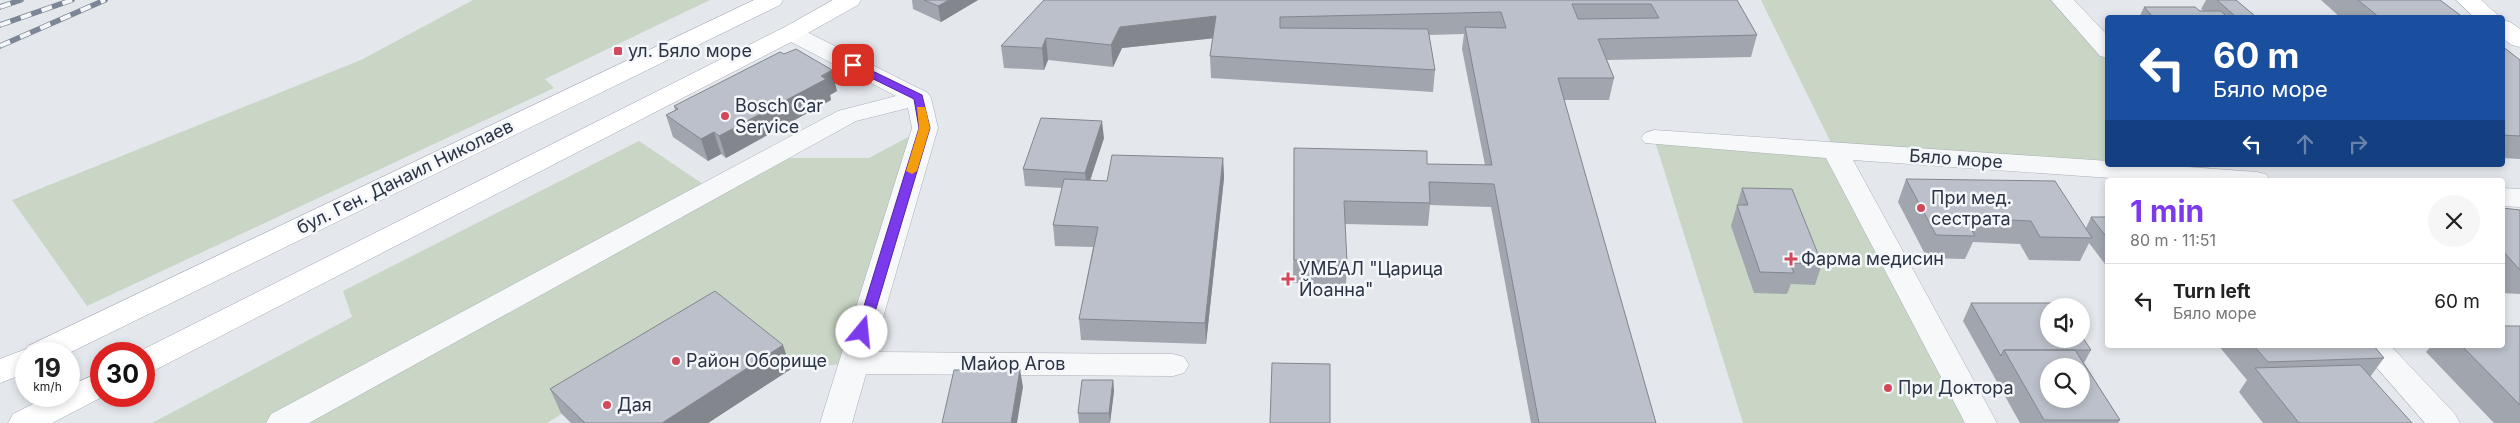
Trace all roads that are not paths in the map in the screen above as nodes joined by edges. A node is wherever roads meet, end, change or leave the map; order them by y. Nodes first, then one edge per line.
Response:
1 (772, 0) edge
2 (850, 0) edge
3 (2062, 0) edge
4 (2467, 0) edge
5 (2486, 15) edge
6 (2505, 29) edge
7 (791, 33) junction
8 (2520, 40) edge
9 (2105, 49) edge
10 (919, 98) junction
11 (1654, 138) dead end
12 (1835, 151) junction
13 (2215, 174) edge
14 (2243, 178) edge
15 (2505, 197) edge
16 (2520, 198) edge
17 (64, 342) edge
18 (2375, 348) edge
19 (155, 356) edge
20 (853, 363) junction
21 (15, 365) edge
22 (1173, 365) dead end
23 (0, 372) edge
24 (90, 390) edge
25 (24, 423) edge
26 (282, 423) edge
27 (836, 423) edge
28 (1981, 423) edge
29 (2444, 423) edge

1 - 17 main road, бул. Ген. Данаил Николаев
2 - 7 main road
3 - 9 street
4 - 5 main road
6 - 8 main road
7 - 10 street
7 - 19 main road
10 - 20 street
10 - 26 street
11 - 12 street, Бяло море
12 - 13 street, Бяло море
12 - 28 street
13 - 14 street, Бяло море
15 - 16 street
18 - 29 street
20 - 22 street, Майор Агов
20 - 27 street
21 - 23 main road
24 - 25 main road

